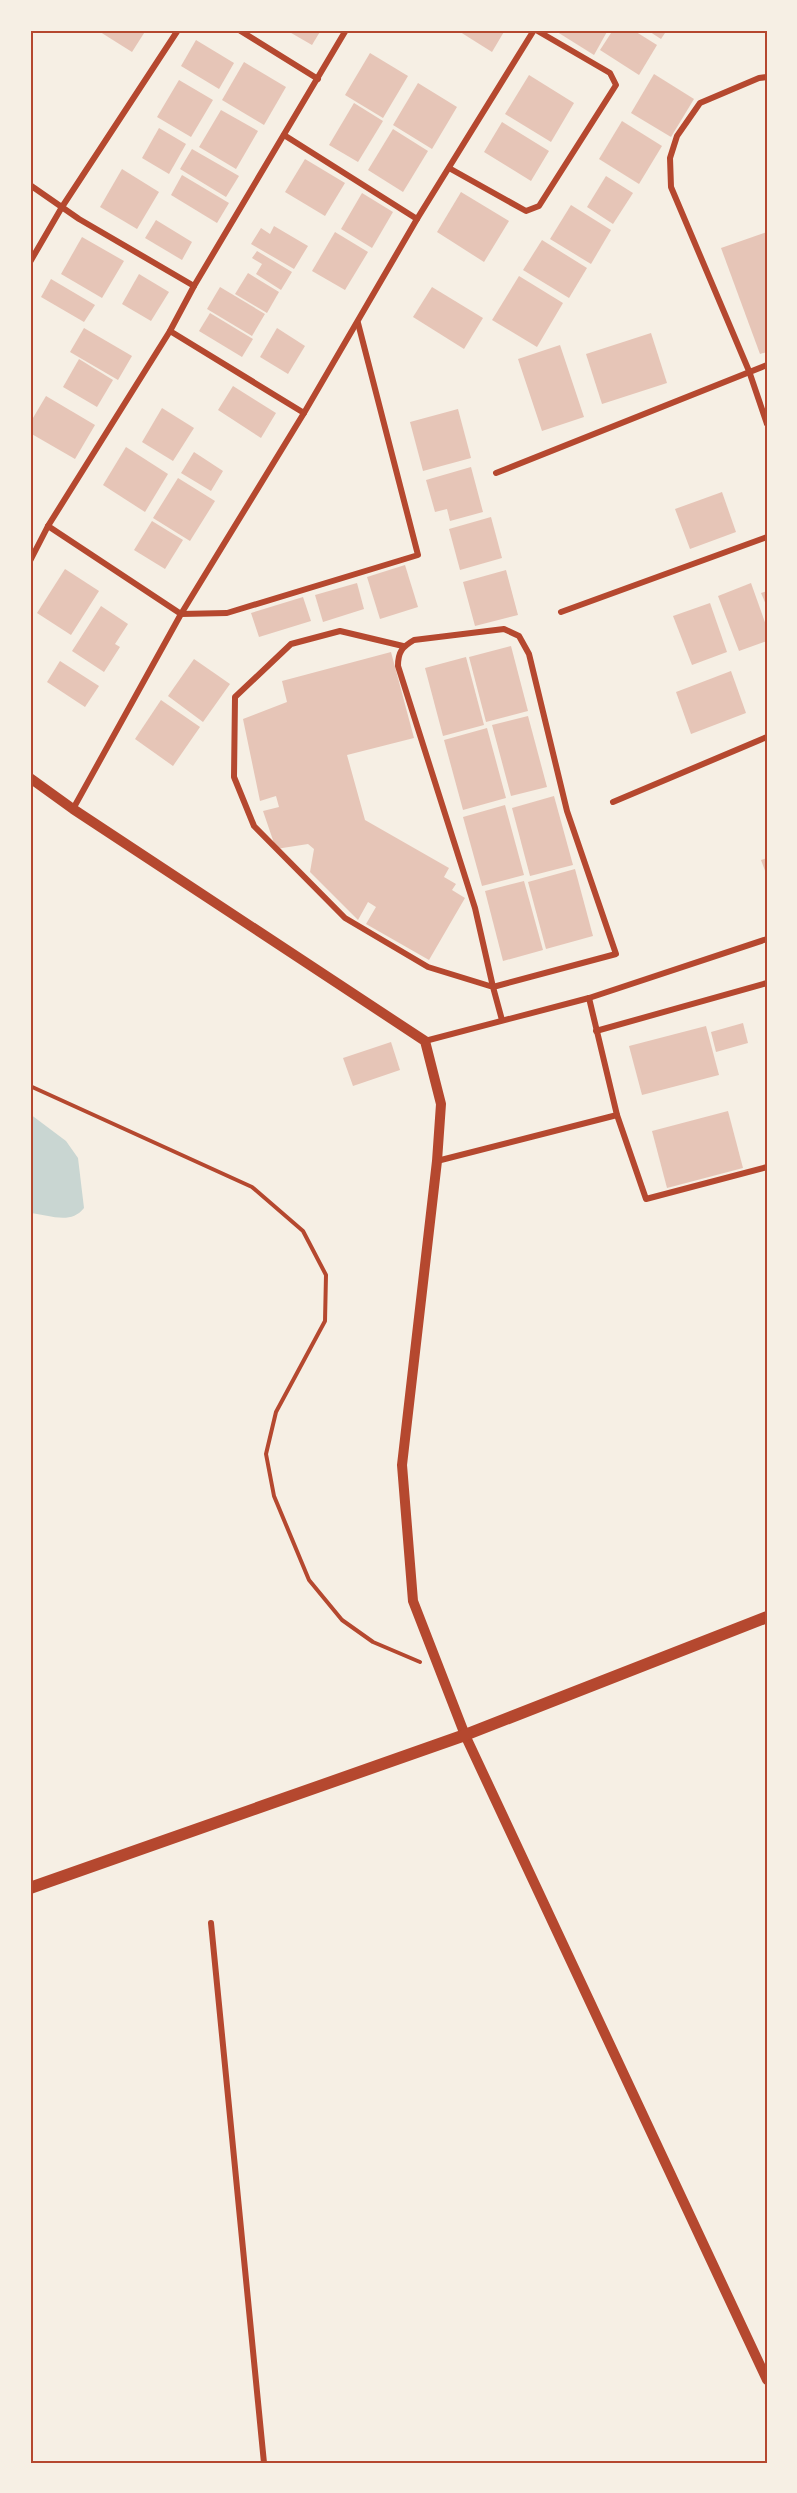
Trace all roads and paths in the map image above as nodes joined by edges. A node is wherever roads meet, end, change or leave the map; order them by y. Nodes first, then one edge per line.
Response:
1 (178, 30) edge
2 (239, 30) edge
3 (346, 30) edge
4 (535, 30) edge
5 (767, 77) edge
6 (318, 79) junction
7 (284, 135) junction
8 (450, 168) junction
9 (30, 185) edge
10 (62, 207) junction
11 (417, 219) junction
12 (30, 262) edge
13 (194, 286) junction
14 (358, 323) junction
15 (170, 331) junction
16 (767, 365) edge
17 (749, 371) junction
18 (304, 413) junction
19 (767, 424) edge
20 (496, 473) dead end
21 (48, 526) junction
22 (767, 537) edge
23 (30, 561) edge
24 (561, 612) dead end
25 (181, 614) junction
26 (403, 646) junction
27 (767, 737) edge
28 (30, 778) edge
29 (613, 801) dead end
30 (73, 809) junction
31 (767, 939) edge
32 (767, 983) edge
33 (493, 987) junction
34 (589, 998) junction
35 (502, 1020) junction
36 (596, 1031) junction
37 (425, 1041) junction
38 (30, 1086) edge
39 (617, 1115) junction
40 (437, 1161) junction
41 (767, 1167) edge
42 (767, 1617) edge
43 (440, 1671) junction
44 (465, 1735) junction
45 (30, 1888) edge
46 (211, 1923) dead end
47 (767, 2380) edge
48 (264, 2463) edge

1 - 10 street
2 - 6 street
3 - 6 street
4 - 8 street
4 - 8 street
5 - 17 street
6 - 7 street
7 - 11 street
7 - 13 street
8 - 11 street
9 - 10 street
10 - 12 street
10 - 13 street
11 - 14 street
13 - 15 street
14 - 18 street
14 - 25 street
15 - 18 street
15 - 21 street
16 - 17 street
17 - 19 street
17 - 20 street
18 - 25 street
21 - 23 street
21 - 25 street
22 - 24 street
25 - 30 street
26 - 33 street
26 - 33 street
26 - 33 street
27 - 29 street
28 - 30 street
30 - 37 street
31 - 34 street
32 - 36 street
33 - 35 street
34 - 35 street
34 - 36 street
35 - 37 street
36 - 39 street
37 - 40 street
38 - 43 path
39 - 40 street
39 - 41 street
40 - 43 street
42 - 44 main road
43 - 44 street
44 - 45 main road
44 - 47 street
46 - 48 street

